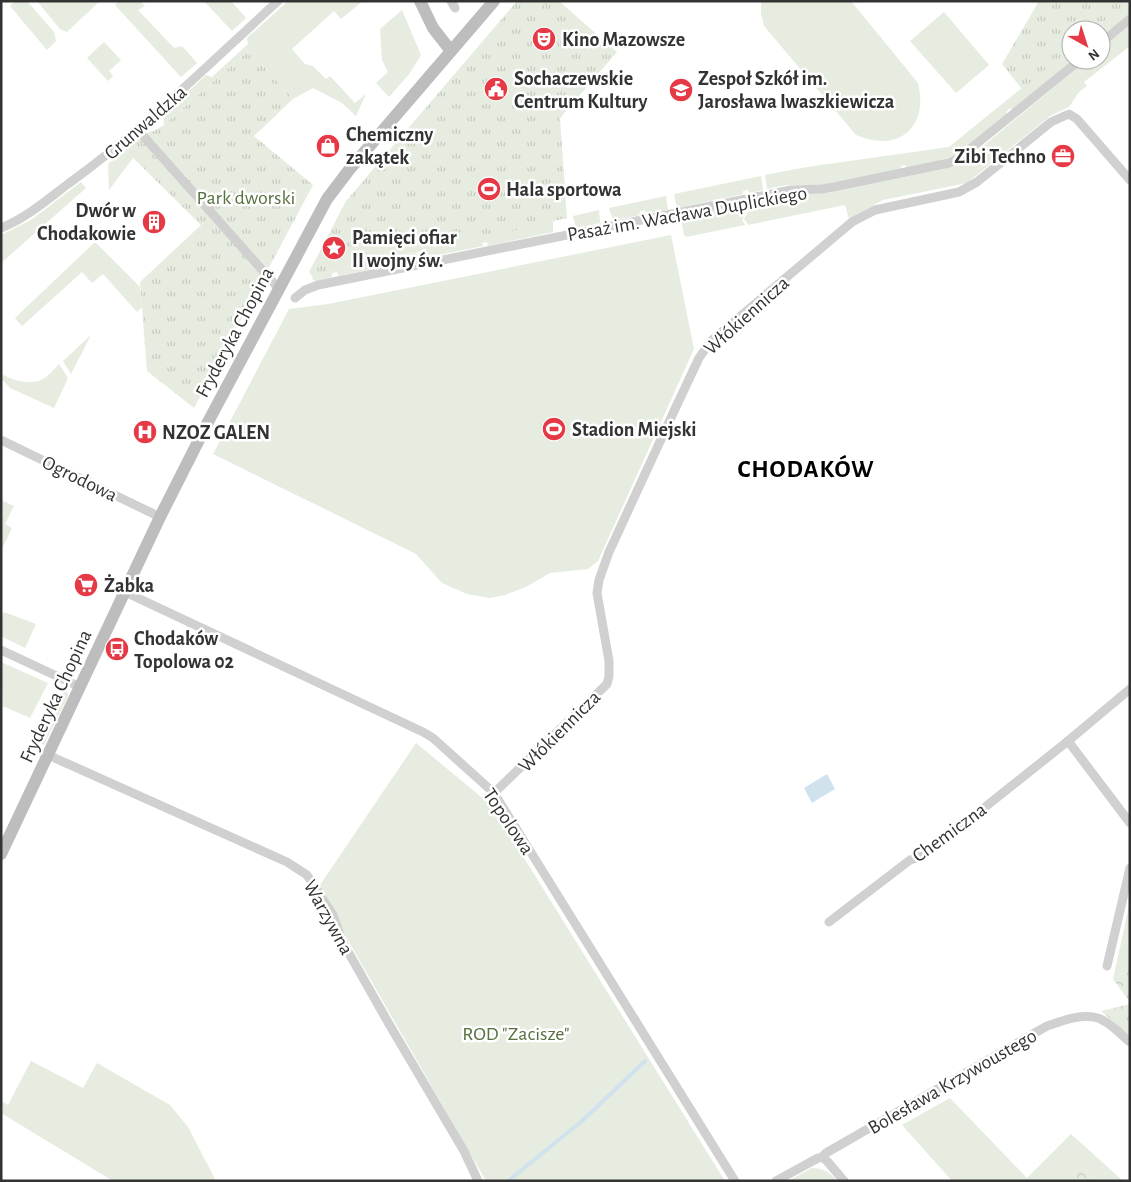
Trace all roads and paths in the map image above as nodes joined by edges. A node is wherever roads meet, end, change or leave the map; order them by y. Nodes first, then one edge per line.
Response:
1 (278, 1) edge
2 (420, 1) edge
3 (494, 1) edge
4 (1130, 19) edge
5 (1111, 35) edge
6 (451, 51) junction
7 (1068, 70) edge
8 (138, 130) junction
9 (1130, 180) edge
10 (1, 228) edge
11 (278, 289) junction
12 (295, 298) dead end
13 (1, 440) edge
14 (160, 517) junction
15 (124, 592) junction
16 (1, 650) edge
17 (80, 687) junction
18 (1130, 689) edge
19 (1068, 741) junction
20 (48, 755) junction
21 (494, 794) junction
22 (1130, 823) edge
23 (1, 854) edge
24 (1130, 868) edge
25 (830, 922) dead end
26 (1107, 966) dead end
27 (1130, 1042) edge
28 (822, 1157) junction
29 (478, 1181) edge
30 (736, 1181) edge
31 (776, 1181) edge
32 (844, 1181) edge

1 - 8 street, Grunwaldzka
2 - 6 main road
3 - 6 main road, Fryderyka Chopina
4 - 5 street
6 - 11 main road, Fryderyka Chopina
7 - 12 street, Pasaż im. Wacława Duplickiego
8 - 10 street, Grunwaldzka
8 - 11 street
9 - 21 street, Włókiennicza
11 - 14 main road, Fryderyka Chopina
13 - 14 street, Ogrodowa
14 - 15 main road, Fryderyka Chopina
15 - 17 main road, Fryderyka Chopina
15 - 21 street, Topolowa
16 - 17 street
17 - 20 main road, Fryderyka Chopina
18 - 19 street, Chemiczna
19 - 22 street
19 - 25 street, Chemiczna
20 - 23 main road, Fryderyka Chopina
20 - 29 street, Warzywna
21 - 30 street, Topolowa
24 - 26 street
27 - 28 street, Bolesława Krzywoustego
28 - 31 street, Bolesława Krzywoustego
28 - 32 street

